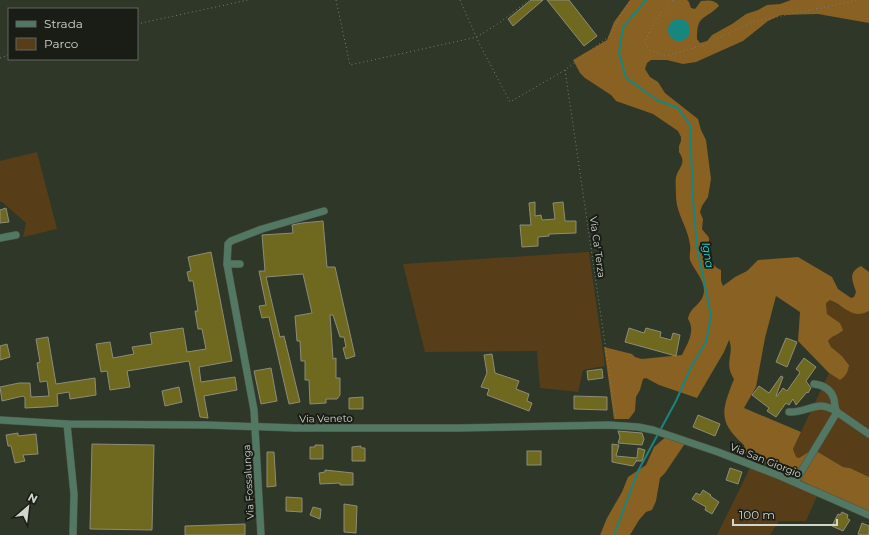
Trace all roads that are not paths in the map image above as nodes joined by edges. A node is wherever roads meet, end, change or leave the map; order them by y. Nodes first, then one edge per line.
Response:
1 (324, 211) dead end
2 (16, 236) dead end
3 (0, 238) edge
4 (227, 264) junction
5 (240, 264) dead end
6 (814, 384) dead end
7 (789, 412) dead end
8 (837, 412) junction
9 (0, 420) edge
10 (68, 424) junction
11 (255, 427) junction
12 (653, 430) joint
13 (869, 434) edge
14 (795, 482) junction
15 (869, 516) edge
16 (73, 535) edge
17 (261, 535) edge

1 - 4 street, Via Fossalunga
2 - 3 street
4 - 5 street
4 - 11 street, Via Fossalunga
6 - 8 street
7 - 8 street
8 - 13 street
8 - 14 street
9 - 10 street, Via Veneto
10 - 11 street, Via Veneto
10 - 16 street
11 - 12 street, Via Veneto
11 - 17 street, Via Fossalunga
12 - 14 street, Via San Giorgio
14 - 15 street, Via San Giorgio

